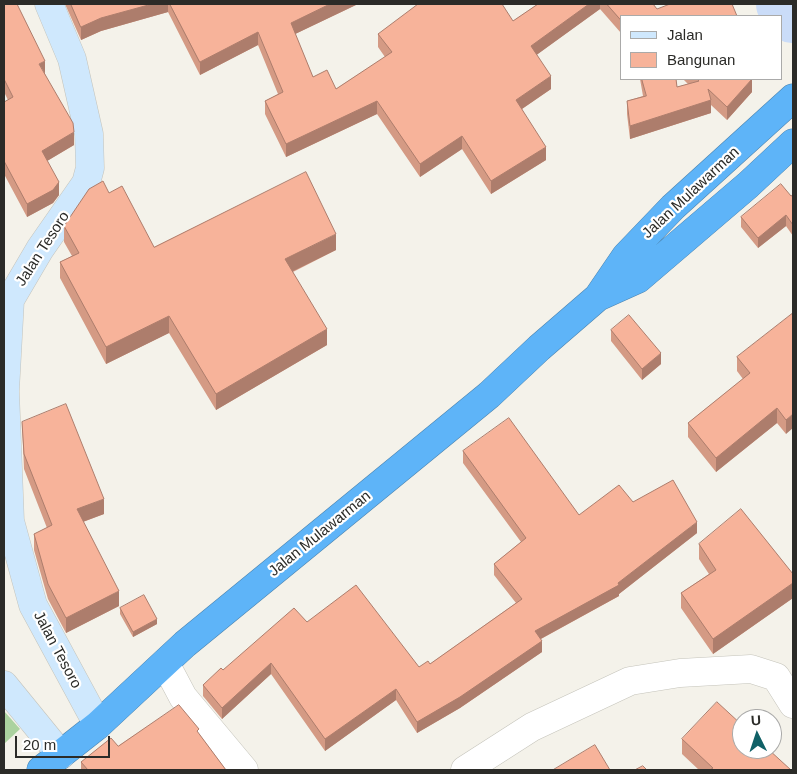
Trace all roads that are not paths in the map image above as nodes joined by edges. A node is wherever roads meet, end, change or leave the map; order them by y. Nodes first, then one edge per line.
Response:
1 (49, 4) edge
2 (790, 102) edge
3 (793, 143) edge
4 (598, 298) junction
5 (165, 663) junction
6 (784, 670) edge
7 (4, 685) edge
8 (793, 704) edge
9 (98, 725) junction
10 (51, 763) edge
11 (244, 770) edge
12 (465, 770) edge

1 - 9 street, Jalan Tesoro
2 - 4 highway, Jalan Mulawarman
3 - 4 highway, Jalan Mulawarman
4 - 5 highway, Jalan Mulawarman
5 - 9 highway, Jalan Mulawarman
5 - 11 street
6 - 8 street
6 - 12 street
7 - 10 street
9 - 10 highway, Jalan Mulawarman

